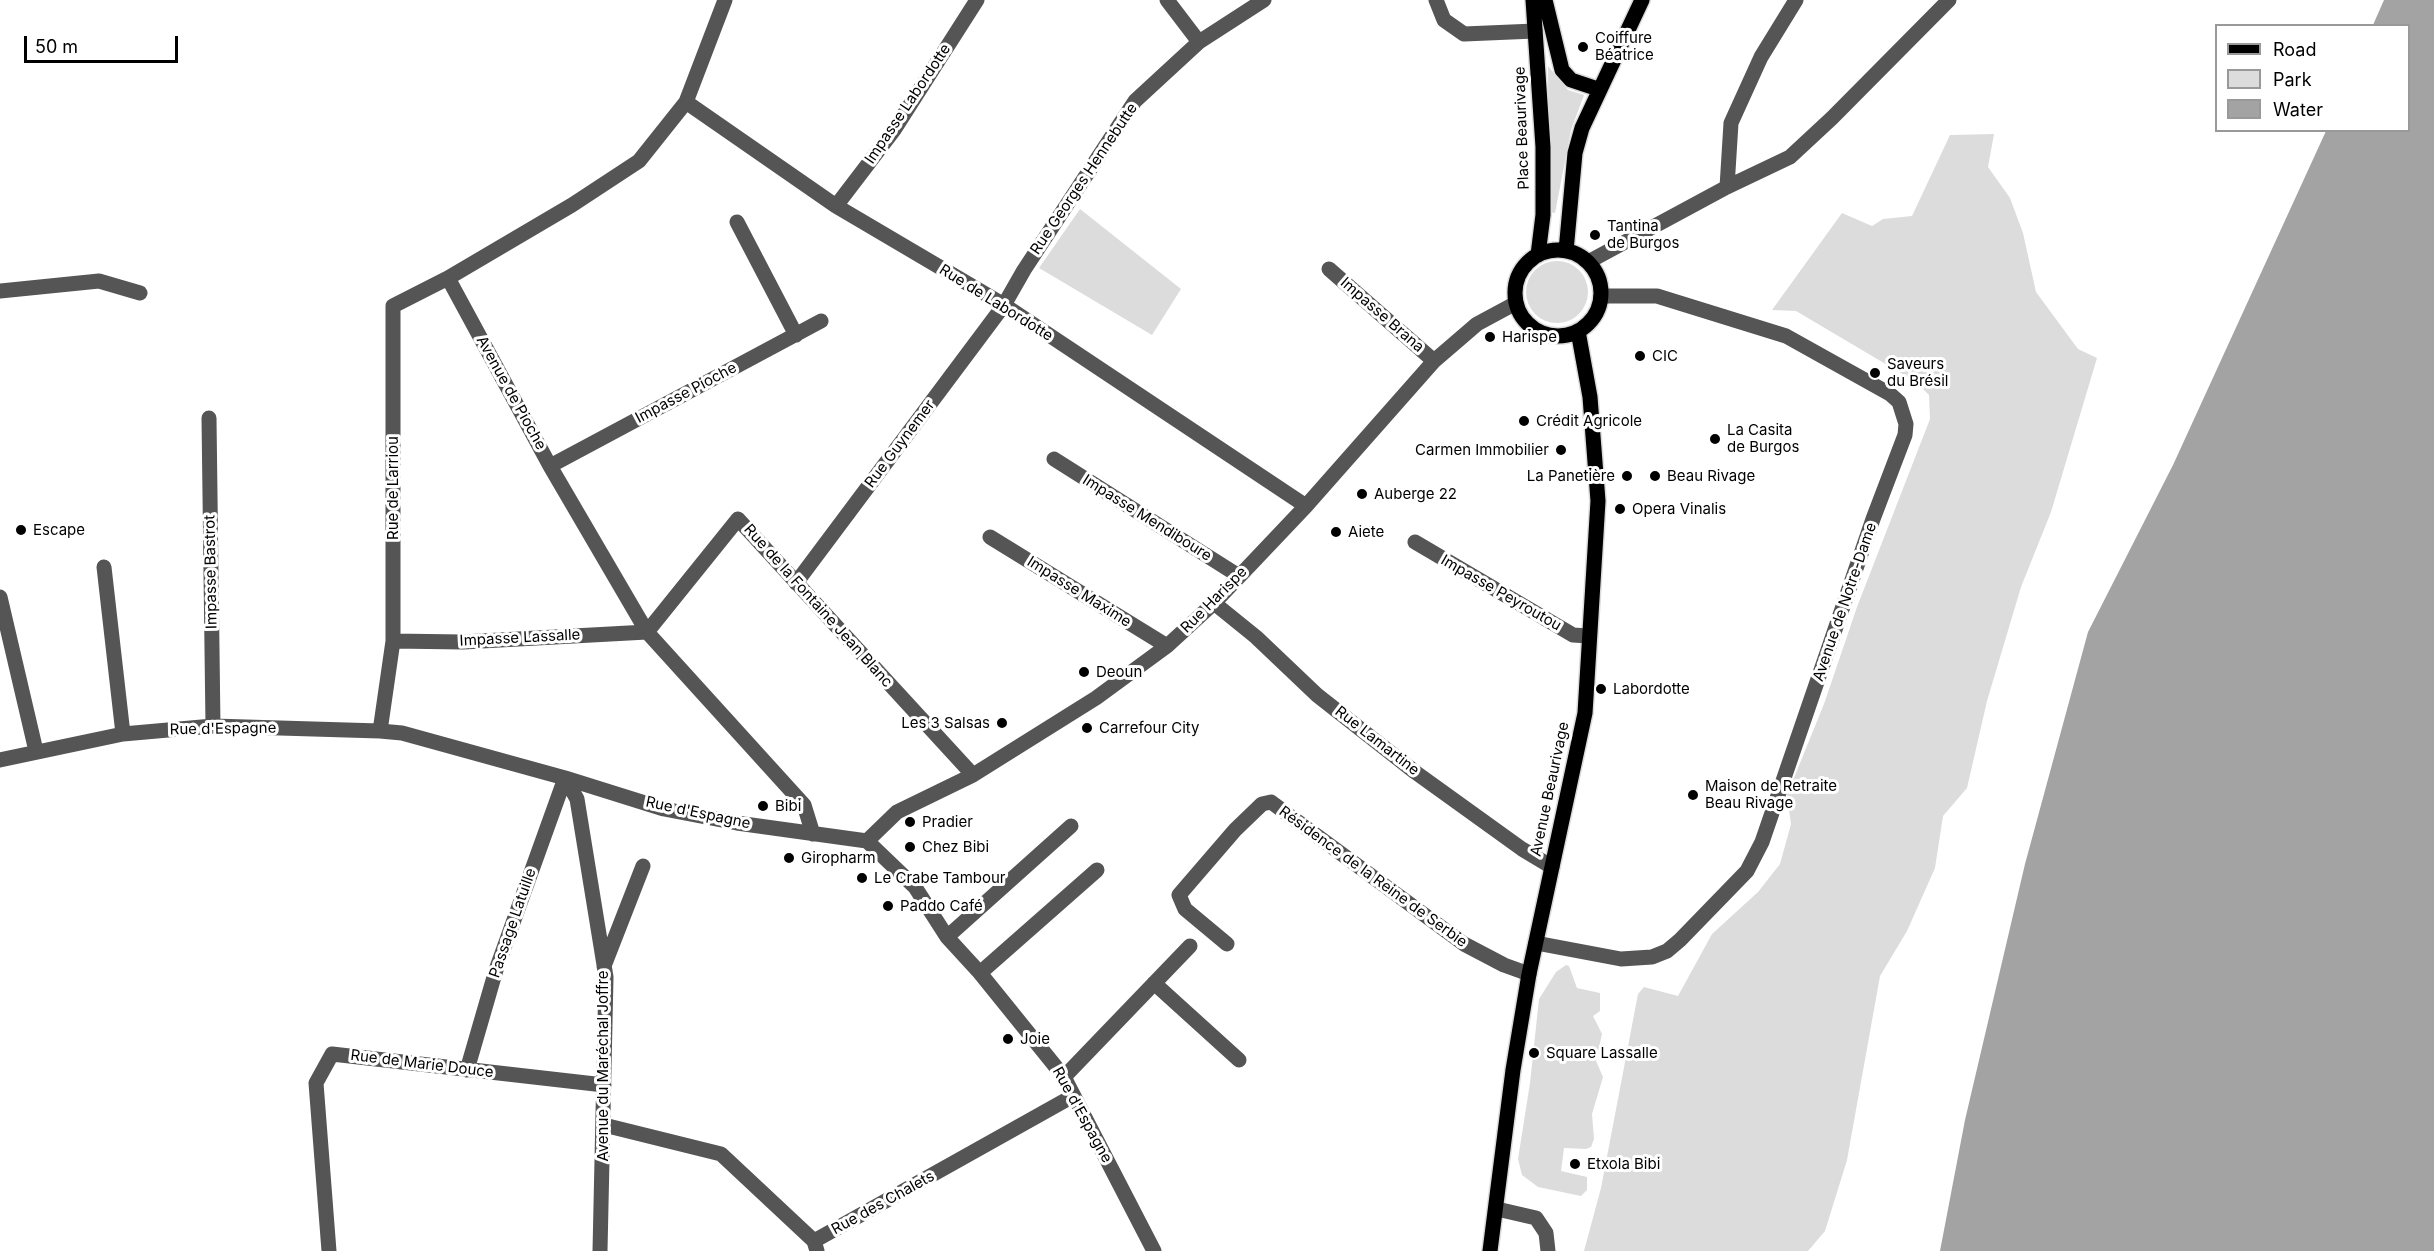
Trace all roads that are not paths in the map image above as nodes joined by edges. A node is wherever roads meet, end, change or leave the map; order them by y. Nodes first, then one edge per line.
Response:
1 (725, 0) edge
2 (977, 0) edge
3 (1167, 0) edge
4 (1264, 0) edge
5 (1436, 0) edge
6 (1533, 0) edge
7 (1545, 0) edge
8 (1641, 0) edge
9 (1796, 0) edge
10 (1949, 0) edge
11 (1534, 31) junction
12 (1199, 42) junction
13 (1598, 89) junction
14 (686, 102) junction
15 (1727, 187) junction
16 (836, 206) junction
17 (737, 222) dead end
18 (1566, 251) junction
19 (1538, 255) junction
20 (1588, 262) junction
21 (1329, 269) dead end
22 (448, 278) junction
23 (0, 291) edge
24 (140, 293) dead end
25 (1601, 296) junction
26 (1516, 303) junction
27 (1004, 305) junction
28 (821, 321) dead end
29 (1578, 331) junction
30 (796, 335) junction
31 (1434, 361) junction
32 (208, 418) dead end
33 (1054, 459) dead end
34 (550, 466) junction
35 (1306, 506) junction
36 (990, 537) dead end
37 (1415, 542) dead end
38 (104, 567) dead end
39 (1239, 576) junction
40 (796, 583) junction
41 (0, 597) edge
42 (1214, 603) junction
43 (647, 632) junction
44 (1589, 636) junction
45 (393, 641) junction
46 (1167, 646) junction
47 (213, 726) junction
48 (380, 731) junction
49 (123, 734) junction
50 (36, 751) junction
51 (0, 760) edge
52 (973, 775) junction
53 (565, 778) junction
54 (1071, 826) dead end
55 (813, 834) junction
56 (867, 841) junction
57 (643, 866) dead end
58 (1551, 867) junction
59 (1097, 870) dead end
60 (947, 937) junction
61 (1536, 943) junction
62 (1227, 944) dead end
63 (1190, 946) dead end
64 (604, 966) junction
65 (980, 973) junction
66 (1529, 974) junction
67 (1154, 983) junction
68 (1239, 1060) dead end
69 (467, 1070) junction
70 (1064, 1077) junction
71 (604, 1085) junction
72 (1073, 1096) junction
73 (604, 1125) junction
74 (1497, 1209) junction
75 (816, 1246) edge
76 (329, 1251) edge
77 (600, 1251) edge
78 (1154, 1251) edge
79 (1490, 1251) edge
80 (1548, 1251) edge

1 - 14 street
2 - 16 street, Impasse Labordotte
3 - 12 street
4 - 12 street, Rue Georges Hennebutte
5 - 11 street
6 - 11 main road, Place Beaurivage
7 - 13 main road
8 - 13 main road
9 - 15 street
10 - 15 street
11 - 19 main road, Place Beaurivage
12 - 27 street, Rue Georges Hennebutte
13 - 18 main road
14 - 16 street, Rue de Labordotte
14 - 22 street
15 - 20 street
16 - 27 street, Rue de Labordotte
17 - 30 street
18 - 19 main road
18 - 20 main road
19 - 26 main road
20 - 25 main road
21 - 31 street, Impasse Brana
22 - 34 street, Avenue de Pioche
22 - 45 street, Rue de Larriou
23 - 24 street
25 - 29 main road
25 - 61 street, Avenue de Notre-Dame
26 - 29 main road
26 - 31 street, Rue Harispe
27 - 35 street, Rue de Labordotte
27 - 40 street, Rue Guynemer
28 - 30 street, Impasse Pioche
29 - 44 main road, Avenue Beaurivage
30 - 34 street, Impasse Pioche
31 - 35 street, Rue Harispe
32 - 47 street, Impasse Bastrot
33 - 39 street, Impasse Mendiboure
34 - 43 street, Avenue de Pioche
35 - 39 street, Rue Harispe
36 - 46 street, Impasse Maxime
37 - 44 street, Impasse Peyroutou
38 - 49 street
39 - 42 street, Rue Harispe
40 - 43 street, Rue de la Fontaine Jean Blanc
40 - 52 street, Rue de la Fontaine Jean Blanc
41 - 50 street
42 - 46 street, Rue Harispe
42 - 58 street, Rue Lamartine
43 - 45 street, Impasse Lassalle
43 - 55 street, Avenue de Pioche
44 - 58 main road, Avenue Beaurivage
45 - 48 street, Rue de Larriou
46 - 52 street, Rue Harispe
47 - 48 street, Rue d'Espagne
47 - 49 street, Rue d'Espagne
48 - 53 street, Rue d'Espagne
49 - 50 street, Rue d'Espagne
50 - 51 street, Rue d'Espagne
52 - 56 street, Rue Harispe
53 - 55 street, Rue d'Espagne
53 - 64 street, Avenue du Maréchal Joffre
53 - 69 street, Passage Latuille
54 - 60 street
55 - 56 street, Rue d'Espagne
56 - 60 street, Rue d'Espagne
57 - 64 street
58 - 61 main road, Avenue Beaurivage
59 - 65 street
60 - 65 street, Rue d'Espagne
61 - 66 main road, Avenue Beaurivage
62 - 66 street, Résidence de la Reine de Serbie
63 - 67 street
64 - 71 street, Avenue du Maréchal Joffre
65 - 70 street, Rue d'Espagne
66 - 74 main road, Avenue Beaurivage
67 - 68 street
67 - 70 street
69 - 71 street, Rue de Marie Douce
69 - 76 street, Rue de Marie Douce
70 - 72 street, Rue d'Espagne
71 - 73 street, Avenue du Maréchal Joffre
72 - 75 street, Rue des Chalets
72 - 78 street, Rue d'Espagne
73 - 75 street, Rue des Chalets
73 - 77 street, Avenue du Maréchal Joffre
74 - 79 main road, Avenue Beaurivage
74 - 80 street

